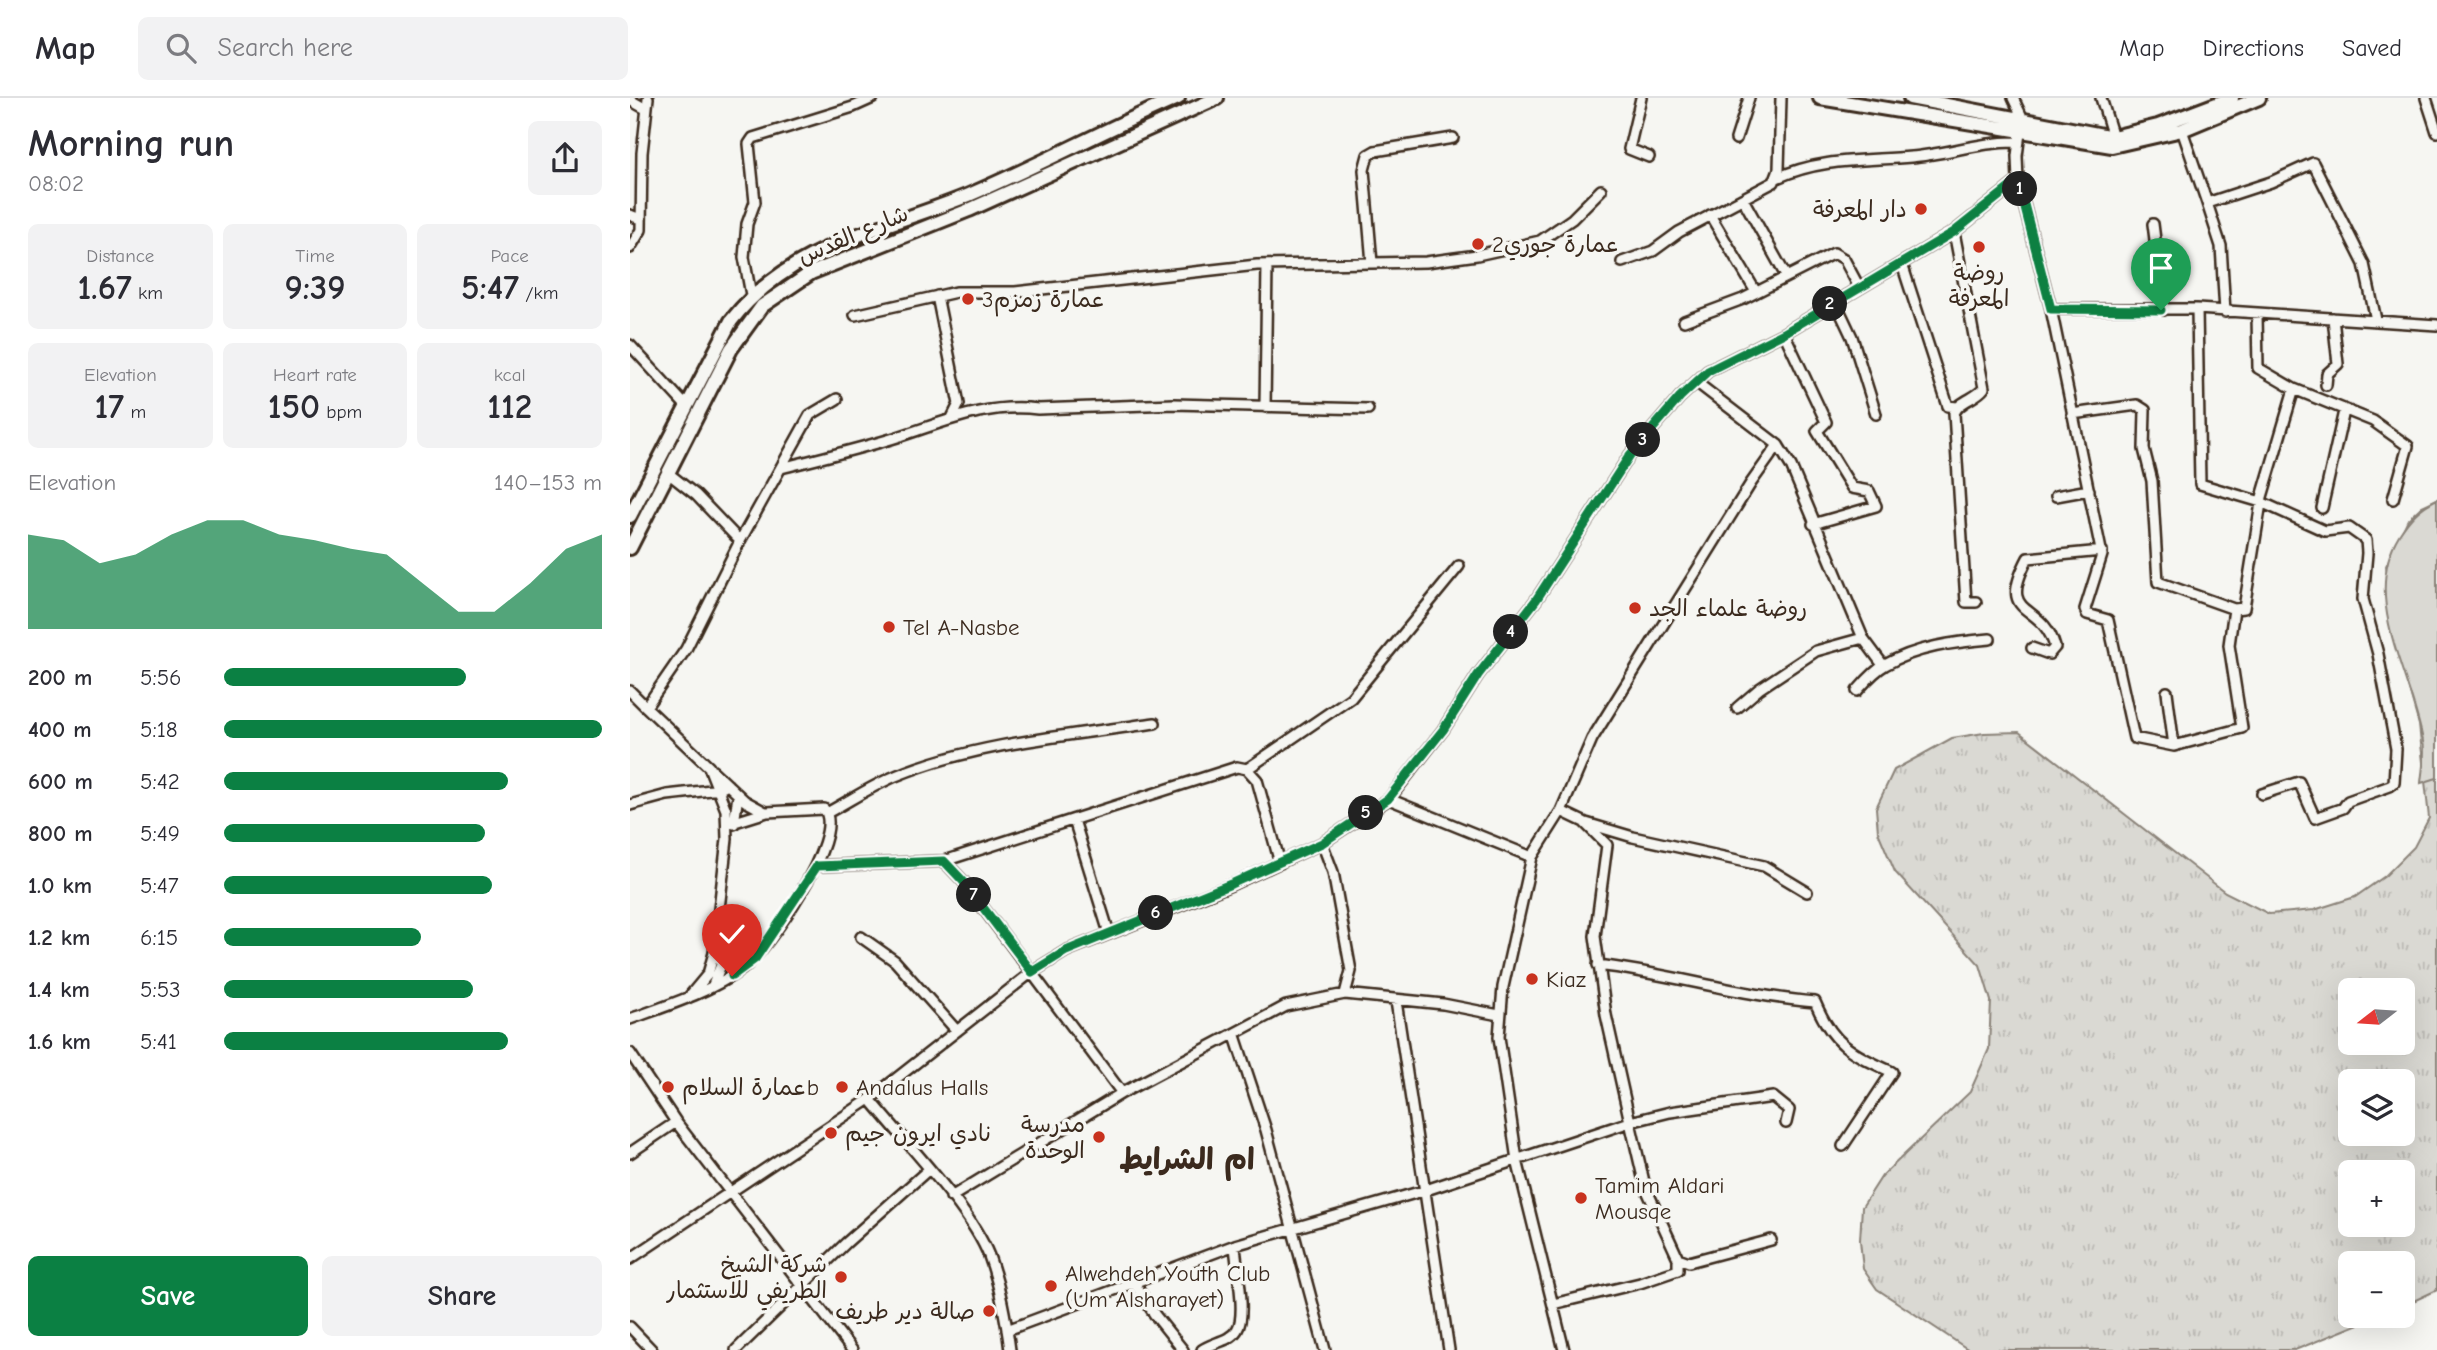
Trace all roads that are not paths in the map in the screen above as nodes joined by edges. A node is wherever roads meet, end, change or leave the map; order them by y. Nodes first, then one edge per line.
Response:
1 (648, 98) edge
2 (873, 98) edge
3 (1178, 98) edge
4 (1217, 98) edge
5 (1641, 98) edge
6 (1749, 98) edge
7 (1782, 98) edge
8 (1821, 98) edge
9 (1910, 98) edge
10 (2013, 98) edge
11 (2101, 98) edge
12 (2231, 98) edge
13 (2259, 98) edge
14 (2426, 98) edge
15 (630, 100) edge
16 (646, 109) junction
17 (2021, 129) junction
18 (2182, 130) junction
19 (2437, 132) edge
20 (2113, 137) junction
21 (1453, 138) dead end
22 (1736, 139) dead end
23 (1649, 157) dead end
24 (1777, 178) junction
25 (2018, 181) junction
26 (1601, 190) dead end
27 (968, 195) junction
28 (1743, 199) junction
29 (2207, 203) junction
30 (969, 210) junction
31 (630, 215) edge
32 (1710, 215) junction
33 (640, 219) junction
34 (2153, 224) dead end
35 (1954, 232) junction
36 (630, 248) edge
37 (1622, 262) dead end
38 (1373, 263) junction
39 (1902, 264) junction
40 (1267, 265) junction
41 (1786, 276) junction
42 (1859, 287) junction
43 (1756, 292) junction
44 (751, 296) junction
45 (937, 296) junction
46 (1835, 301) junction
47 (2051, 309) junction
48 (2197, 309) junction
49 (2164, 310) junction
50 (2225, 312) junction
51 (2257, 314) junction
52 (855, 315) dead end
53 (2333, 318) junction
54 (2376, 320) junction
55 (1684, 321) dead end
56 (2437, 325) edge
57 (1784, 333) junction
58 (630, 345) edge
59 (1696, 382) junction
60 (2326, 385) dead end
61 (2294, 389) junction
62 (837, 399) dead end
63 (687, 407) junction
64 (1265, 407) junction
65 (1957, 407) junction
66 (1368, 409) dead end
67 (2344, 411) junction
68 (1875, 414) dead end
69 (2072, 414) junction
70 (952, 418) junction
71 (1778, 445) junction
72 (781, 468) junction
73 (668, 474) junction
74 (2089, 490) junction
75 (2056, 496) dead end
76 (2393, 499) dead end
77 (2261, 502) junction
78 (2322, 508) dead end
79 (630, 516) edge
80 (1813, 524) junction
81 (740, 541) junction
82 (631, 542) edge
83 (2102, 551) junction
84 (1459, 566) dead end
85 (1976, 602) dead end
86 (2234, 609) junction
87 (1863, 638) junction
88 (1990, 639) dead end
89 (2032, 648) dead end
90 (1883, 666) junction
91 (630, 691) edge
92 (1857, 691) dead end
93 (2167, 692) dead end
94 (646, 707) junction
95 (1737, 708) dead end
96 (1155, 723) dead end
97 (2174, 746) junction
98 (1247, 769) junction
99 (724, 787) junction
100 (2262, 794) dead end
101 (738, 795) junction
102 (1388, 799) junction
103 (725, 804) junction
104 (630, 805) edge
105 (1561, 811) junction
106 (766, 813) junction
107 (827, 813) junction
108 (737, 818) junction
109 (1074, 820) junction
110 (1584, 822) junction
111 (727, 839) junction
112 (1322, 843) junction
113 (1532, 857) junction
114 (944, 861) junction
115 (1280, 863) junction
116 (817, 866) junction
117 (1807, 892) dead end
118 (719, 926) junction
119 (1110, 933) junction
120 (861, 937) dead end
121 (1598, 965) junction
122 (720, 968) junction
123 (740, 971) junction
124 (1032, 972) junction
125 (712, 988) junction
126 (1345, 994) junction
127 (688, 998) junction
128 (1396, 1001) junction
129 (1499, 1015) junction
130 (630, 1019) edge
131 (957, 1031) junction
132 (1235, 1036) junction
133 (630, 1053) edge
134 (1122, 1093) junction
135 (870, 1099) junction
136 (676, 1122) junction
137 (1630, 1122) junction
138 (1786, 1123) dead end
139 (1843, 1146) dead end
140 (630, 1153) edge
141 (1517, 1160) junction
142 (928, 1170) junction
143 (1426, 1190) junction
144 (728, 1191) junction
145 (951, 1197) junction
146 (1293, 1228) junction
147 (1771, 1240) dead end
148 (1235, 1245) junction
149 (1678, 1258) junction
150 (630, 1259) edge
151 (1134, 1283) junction
152 (802, 1284) junction
153 (1553, 1304) junction
154 (630, 1327) edge
155 (1007, 1330) junction
156 (652, 1350) edge
157 (736, 1350) edge
158 (852, 1350) edge
159 (1010, 1350) edge
160 (1183, 1350) edge
161 (1202, 1350) edge
162 (1325, 1350) edge
163 (1449, 1350) edge
164 (1564, 1350) edge

1 - 16 street
2 - 44 street
3 - 27 main road, شارع القدس
4 - 30 main road, شارع القدس
5 - 23 street
6 - 22 street
7 - 24 street
8 - 17 main road
9 - 17 main road
10 - 17 street
11 - 20 street
12 - 20 main road
13 - 18 main road
14 - 19 street
15 - 16 street
16 - 33 street
17 - 18 main road
17 - 20 main road
17 - 24 street
17 - 25 street
18 - 29 street
21 - 38 street
24 - 28 street
25 - 35 street
25 - 47 street
26 - 38 street
27 - 30 main road
27 - 44 main road, شارع القدس
28 - 32 street
28 - 41 street
29 - 50 street
29 - 54 street
30 - 73 main road, شارع القدس
31 - 33 street
32 - 37 street
32 - 43 street
33 - 36 street
34 - 49 street
35 - 39 street
35 - 65 street
38 - 40 street
39 - 42 street
39 - 65 street
40 - 45 street
40 - 64 street
41 - 42 street
41 - 43 street
42 - 46 street
43 - 55 street
44 - 63 main road, شارع القدس
45 - 52 street
45 - 70 street
46 - 57 street
46 - 68 street
47 - 49 street
47 - 69 street
48 - 49 street
48 - 50 street
48 - 77 street
50 - 51 street
51 - 53 street
51 - 61 street
53 - 54 street
53 - 60 street
54 - 56 street
57 - 59 street
57 - 80 street
58 - 63 street
59 - 71 street
59 - 102 street
61 - 67 street
61 - 77 street
62 - 72 street
63 - 79 main road, شارع القدس
64 - 66 street
64 - 70 street
65 - 85 street
67 - 76 street
67 - 78 street
69 - 74 street
69 - 86 street
70 - 72 street
71 - 80 street
71 - 105 street
72 - 81 street
73 - 81 street
73 - 82 main road, شارع القدس
74 - 75 street
74 - 83 street
77 - 86 street
77 - 100 street
80 - 87 street
81 - 94 street
83 - 89 street
83 - 97 street
84 - 98 street
86 - 97 street
87 - 90 street
87 - 95 street
88 - 90 street
90 - 92 street
91 - 94 street
93 - 97 street
94 - 99 street
96 - 107 street
98 - 109 street
98 - 115 street
99 - 101 street
99 - 103 street
99 - 104 street
101 - 106 street
101 - 108 street
102 - 112 street
102 - 113 street
103 - 108 street
103 - 111 street
105 - 110 street
105 - 113 street
106 - 107 street
106 - 108 street
107 - 116 street
108 - 111 street
109 - 114 street
109 - 119 street
110 - 117 street
110 - 121 street
111 - 118 street
112 - 115 street
112 - 126 street
113 - 129 street
114 - 116 street
114 - 124 street
115 - 119 street
116 - 123 street
118 - 122 street
118 - 127 street
119 - 124 street
120 - 131 street
121 - 137 street
121 - 139 street
122 - 123 street
122 - 125 street
123 - 125 street
124 - 131 street
124 - 134 street
125 - 127 street
126 - 128 street
126 - 132 street
127 - 130 street
128 - 129 street
128 - 143 street
129 - 141 street
131 - 135 street
132 - 134 street
132 - 146 street
133 - 136 street
134 - 145 street
135 - 142 street
135 - 144 street
136 - 140 street
136 - 144 street
137 - 138 street
137 - 141 street
137 - 149 street
141 - 143 street
141 - 153 street
142 - 145 street
142 - 152 street
143 - 146 street
143 - 163 street
144 - 150 street
144 - 152 street
145 - 155 street
146 - 148 street
146 - 162 street
147 - 149 street
148 - 151 street
148 - 161 street
149 - 153 street
151 - 155 street
151 - 160 street
152 - 157 street
152 - 158 street
153 - 164 street
154 - 156 street
155 - 159 street

